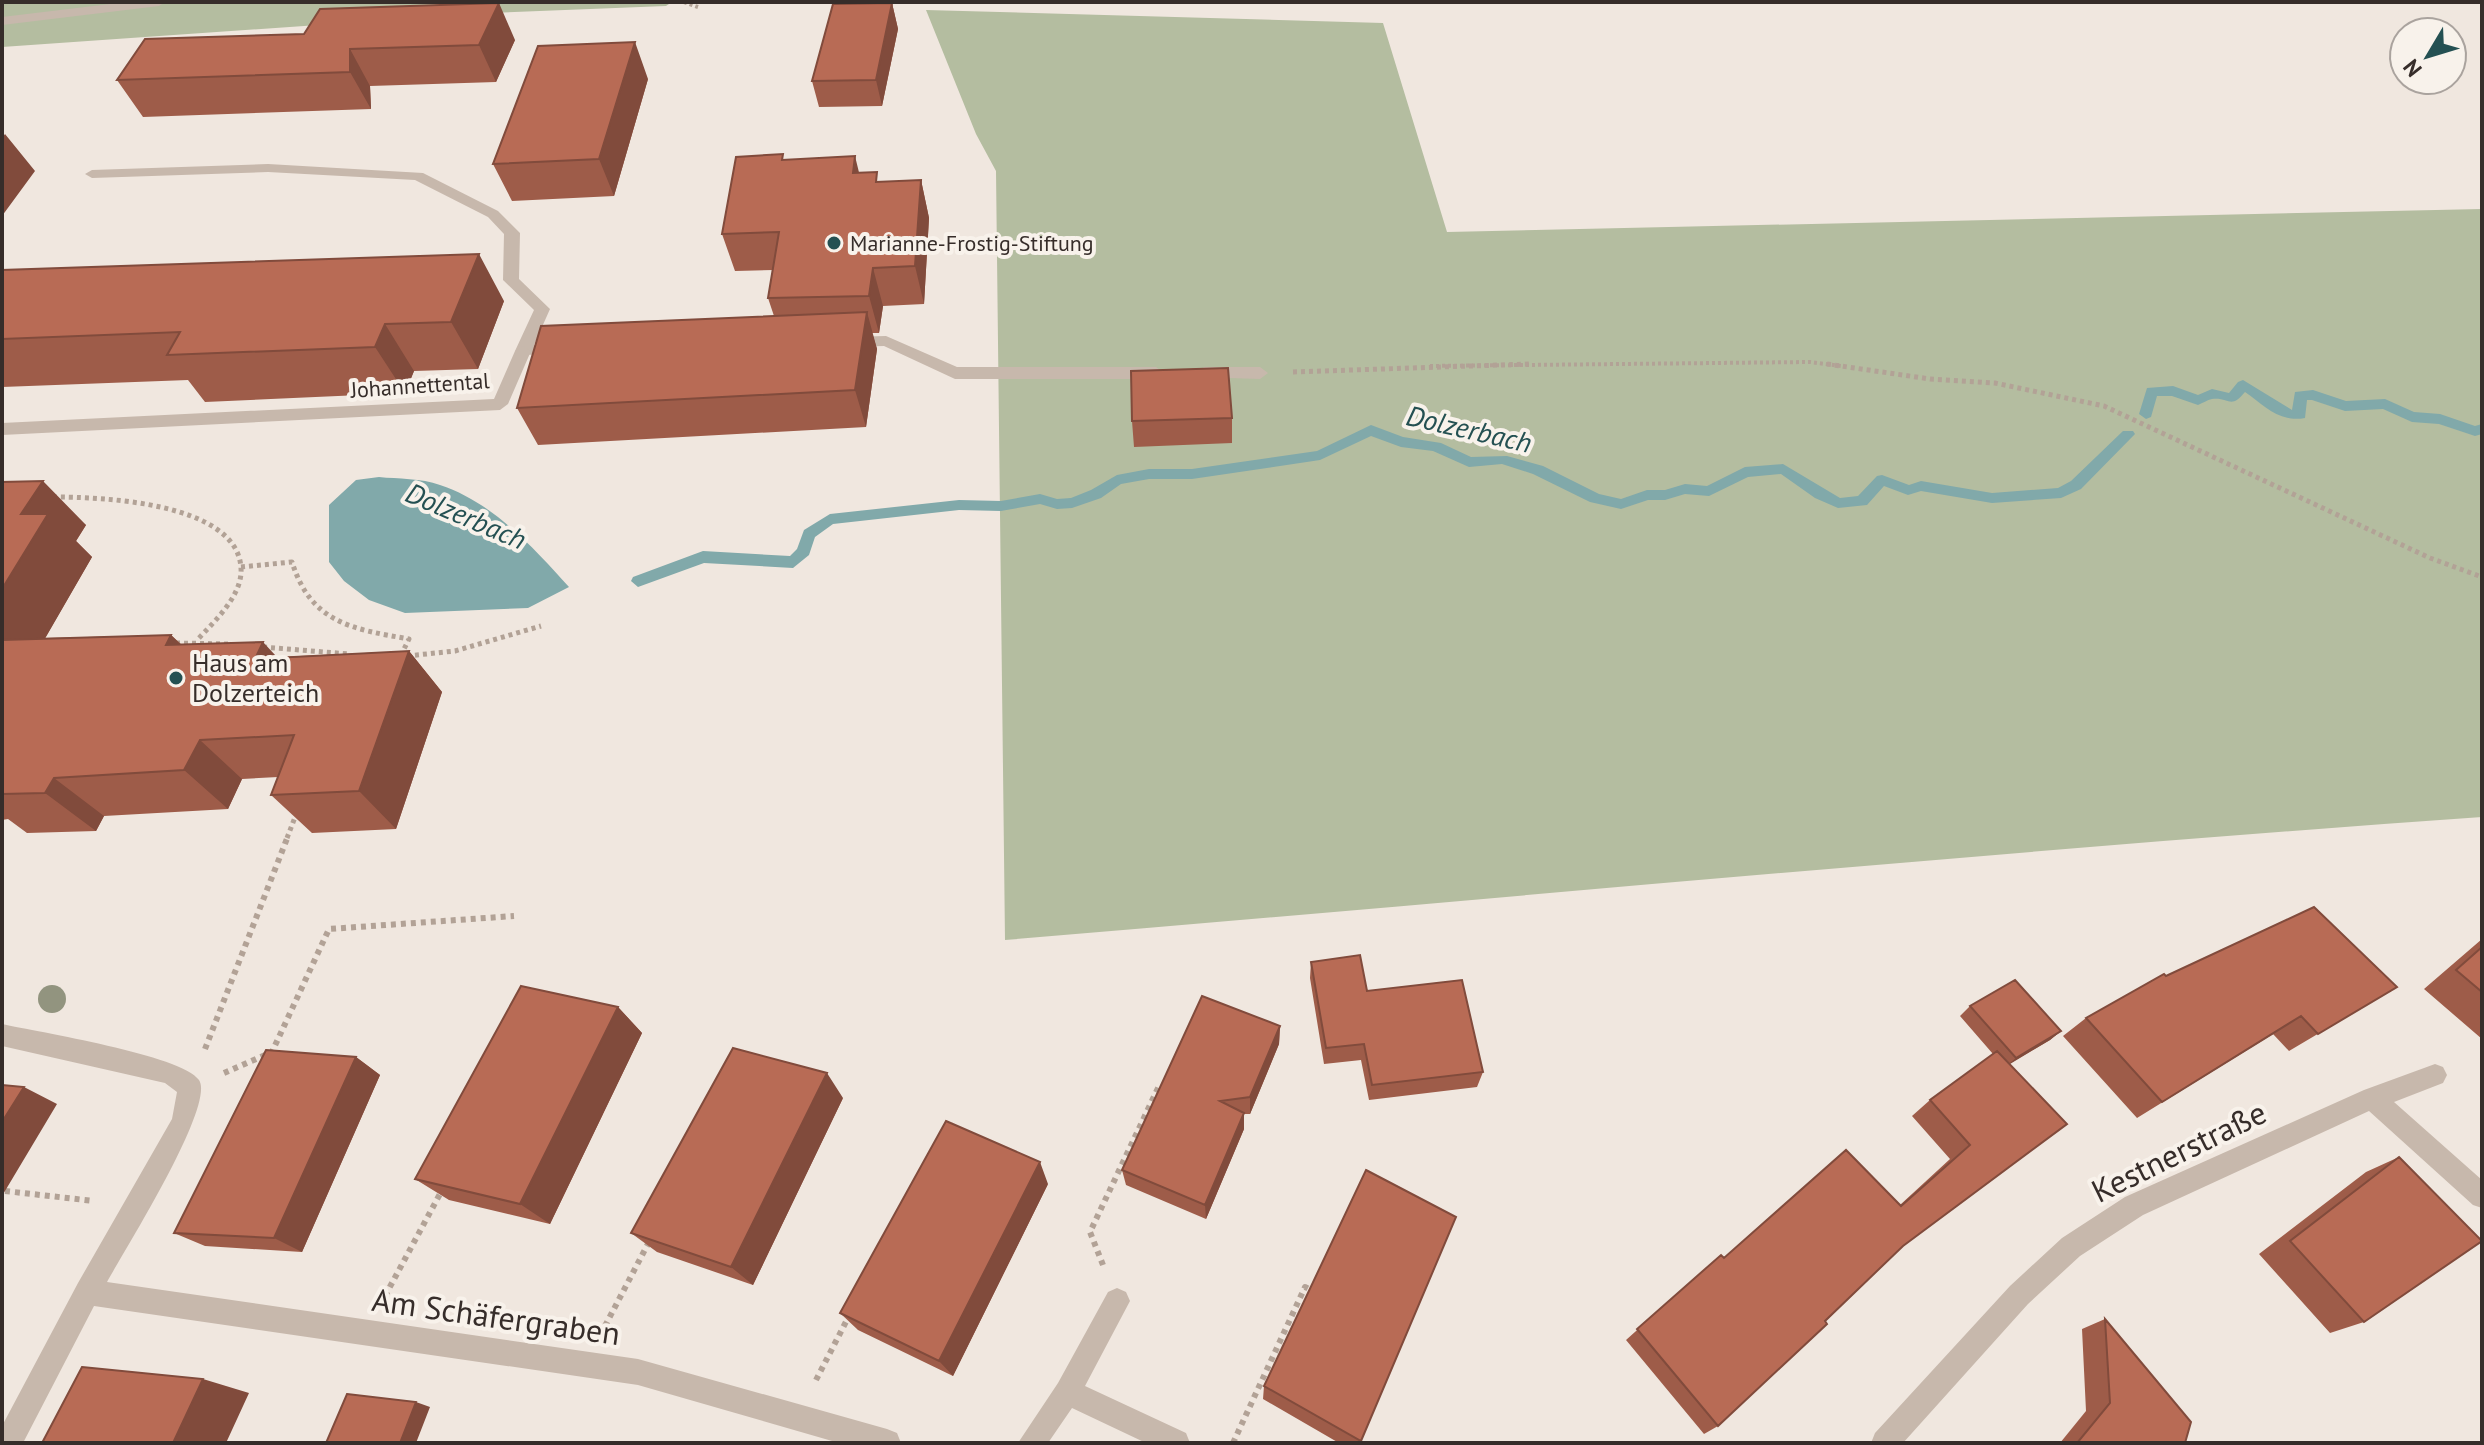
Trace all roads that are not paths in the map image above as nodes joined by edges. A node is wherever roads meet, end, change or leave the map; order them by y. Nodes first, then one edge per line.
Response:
1 (159, 2) edge
2 (2, 21) edge
3 (92, 174) dead end
4 (823, 343) edge
5 (571, 350) edge
6 (523, 351) junction
7 (1260, 373) road end
8 (2, 429) edge
9 (2, 1035) edge
10 (2435, 1075) dead end
11 (2372, 1098) junction
12 (2482, 1196) edge
13 (87, 1292) junction
14 (1117, 1301) road end
15 (1067, 1392) junction
16 (8, 1443) edge
17 (887, 1443) edge
18 (1032, 1443) edge
19 (1176, 1443) edge
20 (1885, 1443) edge

1 - 2 street
3 - 6 street, Johannettental
4 - 7 street
5 - 6 street
6 - 8 street, Johannettental
9 - 13 street
10 - 11 street, Kestnerstraße
11 - 12 street
11 - 20 street, Kestnerstraße
13 - 16 street
13 - 17 street, Am Schäfergraben
14 - 15 street
15 - 18 street
15 - 19 street

